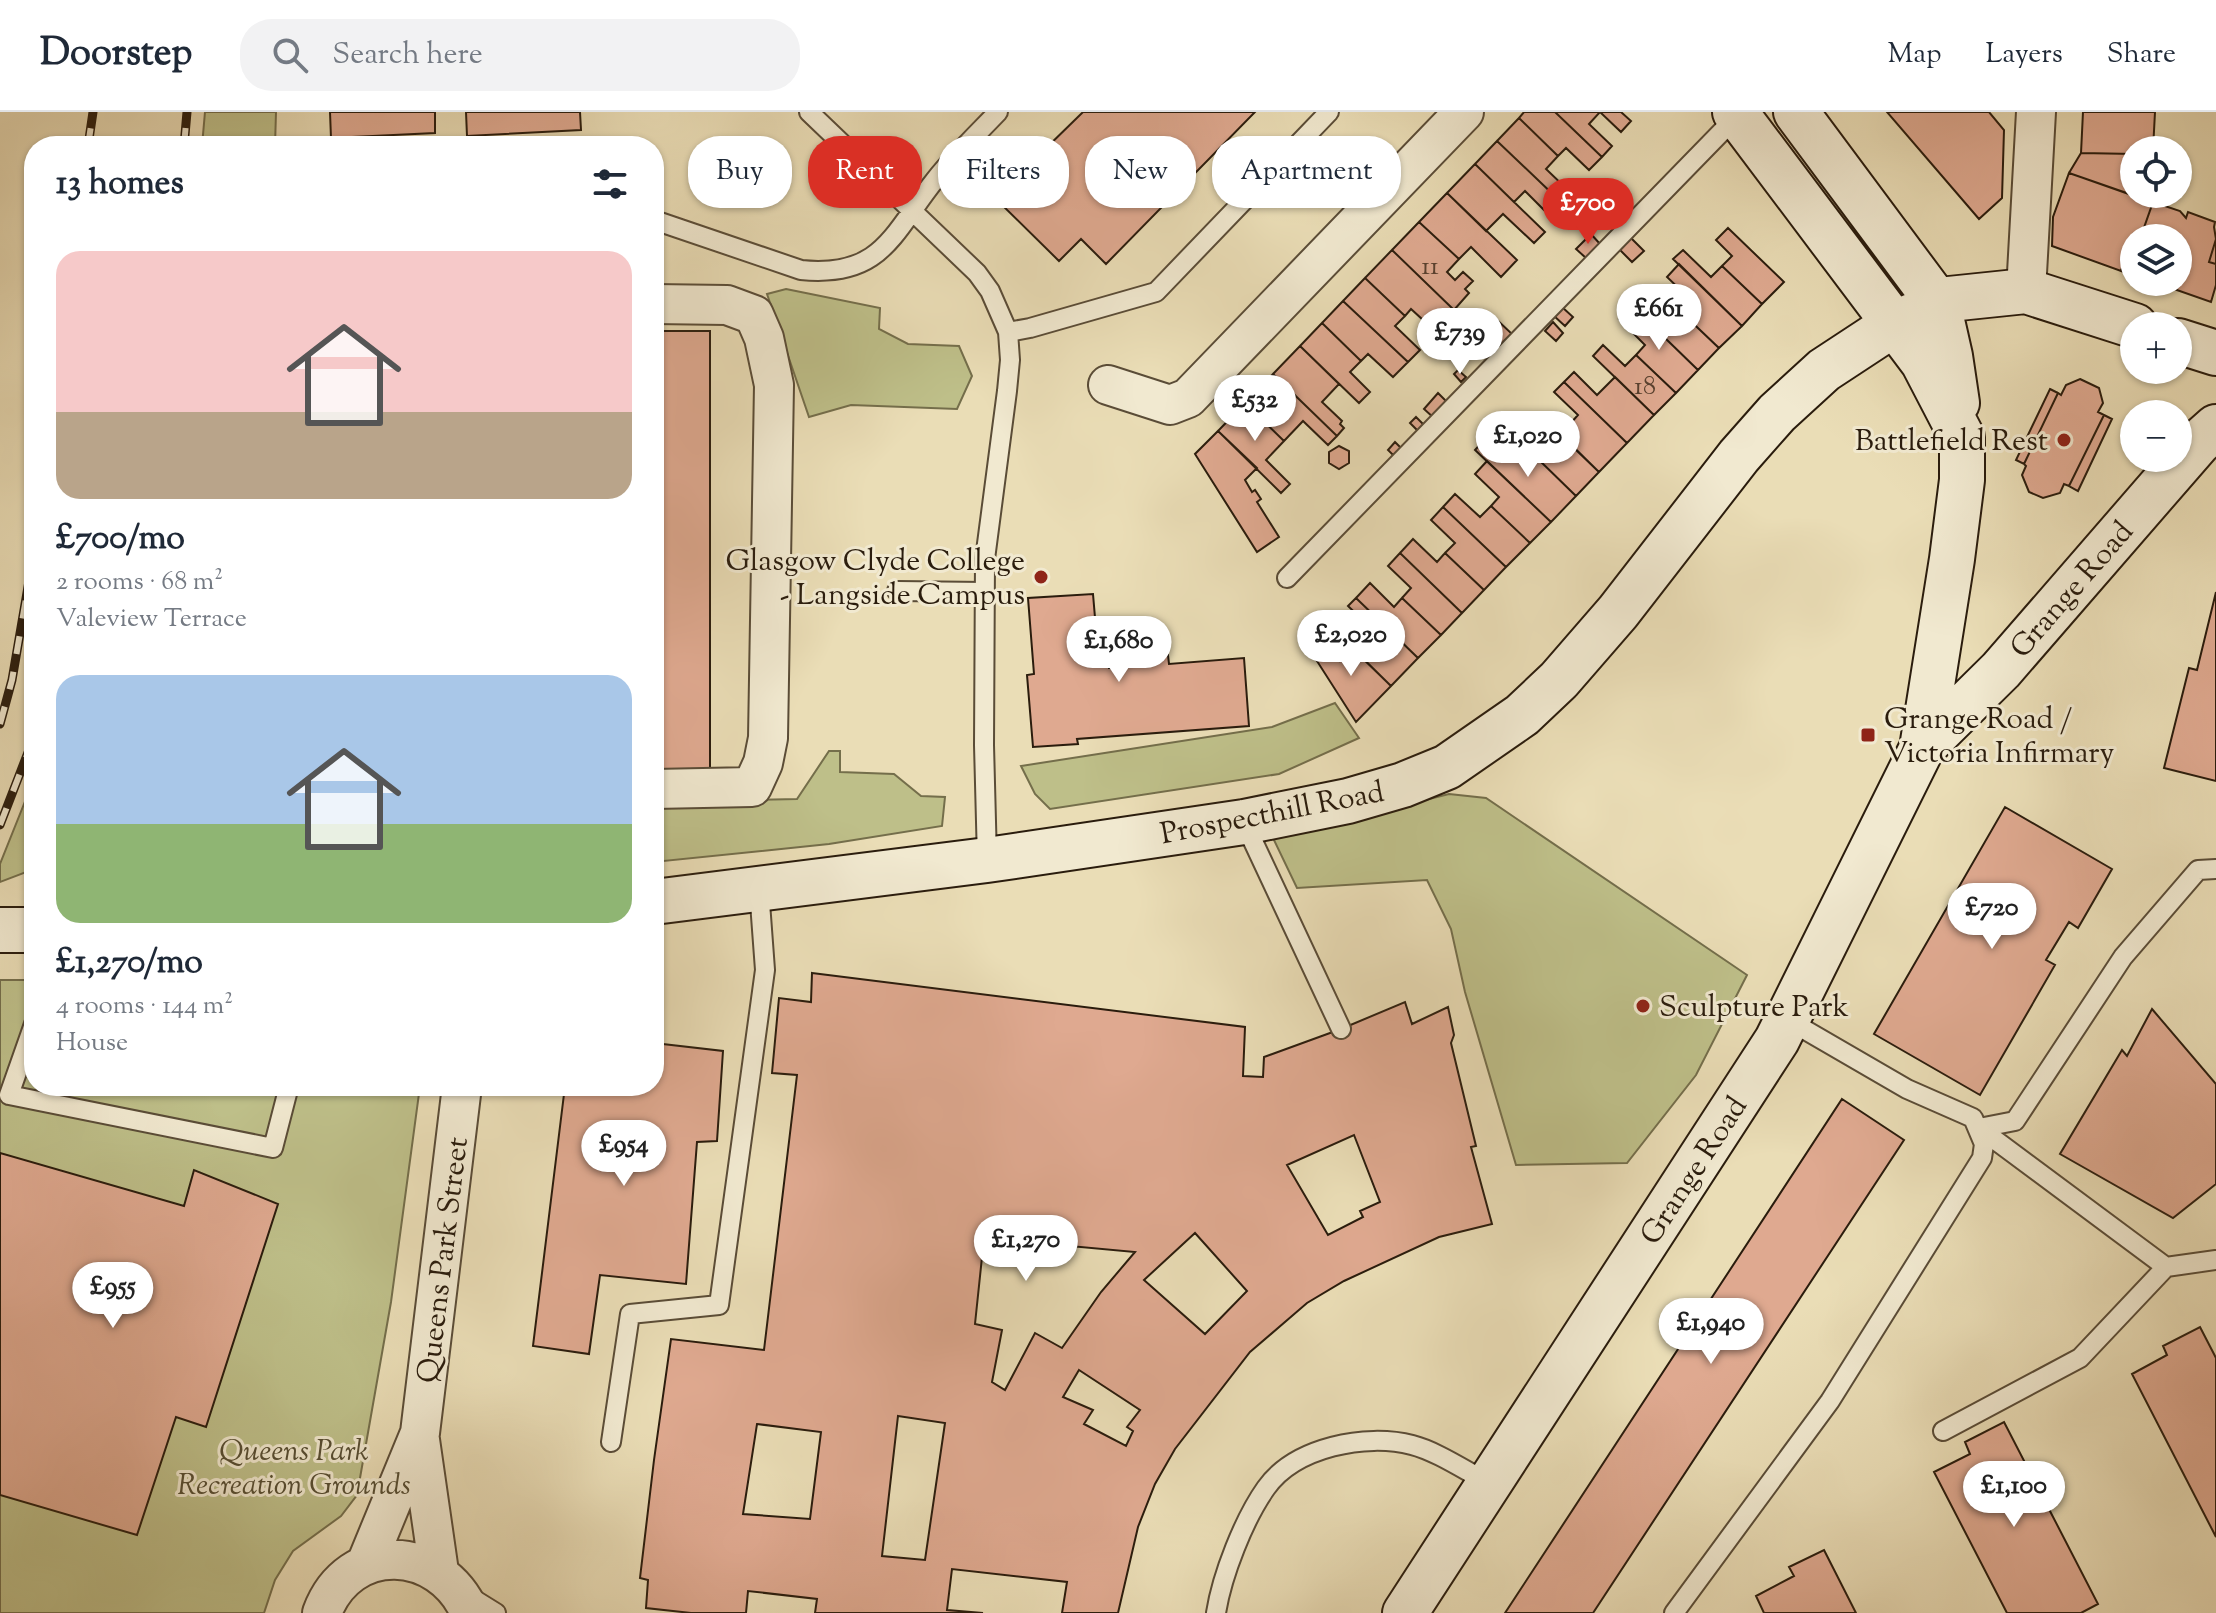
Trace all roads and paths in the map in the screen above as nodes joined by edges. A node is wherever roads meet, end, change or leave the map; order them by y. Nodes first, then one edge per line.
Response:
1 (809, 112) edge
2 (998, 112) edge
3 (1329, 112) edge
4 (1464, 112) edge
5 (1796, 112) edge
6 (2036, 112) edge
7 (1736, 114) edge
8 (913, 212) junction
9 (664, 223) edge
10 (2026, 291) junction
11 (1938, 303) junction
12 (664, 304) edge
13 (2120, 321) edge
14 (1894, 324) junction
15 (1008, 332) junction
16 (2192, 345) edge
17 (2216, 353) edge
18 (1108, 385) dead end
19 (2216, 427) edge
20 (1962, 437) junction
21 (1287, 578) dead end
22 (897, 591) dead end
23 (985, 592) junction
24 (1922, 748) junction
25 (664, 789) edge
26 (1244, 822) junction
27 (987, 860) junction
28 (2216, 869) edge
29 (759, 889) junction
30 (664, 901) edge
31 (0, 930) edge
32 (24, 930) edge
33 (1788, 1020) junction
34 (1341, 1029) dead end
35 (24, 1050) edge
36 (286, 1096) edge
37 (462, 1096) edge
38 (5, 1097) edge
39 (1979, 1128) junction
40 (2216, 1260) edge
41 (2166, 1267) junction
42 (1943, 1431) dead end
43 (420, 1433) junction
44 (611, 1442) dead end
45 (1489, 1483) junction
46 (366, 1564) junction
47 (456, 1591) edge
48 (322, 1613) edge
49 (496, 1613) edge
50 (1216, 1613) edge
51 (1405, 1613) edge
52 (1674, 1613) edge

1 - 8 lane
2 - 8 lane
3 - 15 lane
4 - 18 street
5 - 11 main road
6 - 10 street
7 - 14 main road, Grange Road
7 - 21 lane
8 - 9 lane
8 - 15 lane
10 - 11 main road, Prospecthill Road
10 - 13 main road
11 - 14 main road, Prospecthill Road
11 - 20 main road, Grange Road
12 - 25 street
14 - 20 main road, Grange Road
14 - 26 main road, Prospecthill Road
15 - 23 lane
16 - 17 main road
19 - 24 main road, Grange Road
20 - 24 main road, Grange Road
22 - 23 lane
23 - 27 lane
24 - 33 main road, Grange Road
26 - 27 main road, Prospecthill Road
26 - 34 lane
27 - 29 main road, Prospecthill Road
28 - 39 lane
29 - 30 main road, Prospecthill Road
29 - 44 lane
31 - 32 main road
33 - 39 lane
33 - 45 main road, Grange Road
35 - 38 lane
36 - 38 lane
37 - 43 street, Queens Park Street
39 - 41 lane
39 - 52 lane
40 - 41 lane
41 - 42 lane
43 - 46 street, Queens Park Street
43 - 47 street, Queens Park Street
45 - 50 lane
45 - 51 main road, Grange Road
46 - 47 street
46 - 48 street
47 - 49 lane

